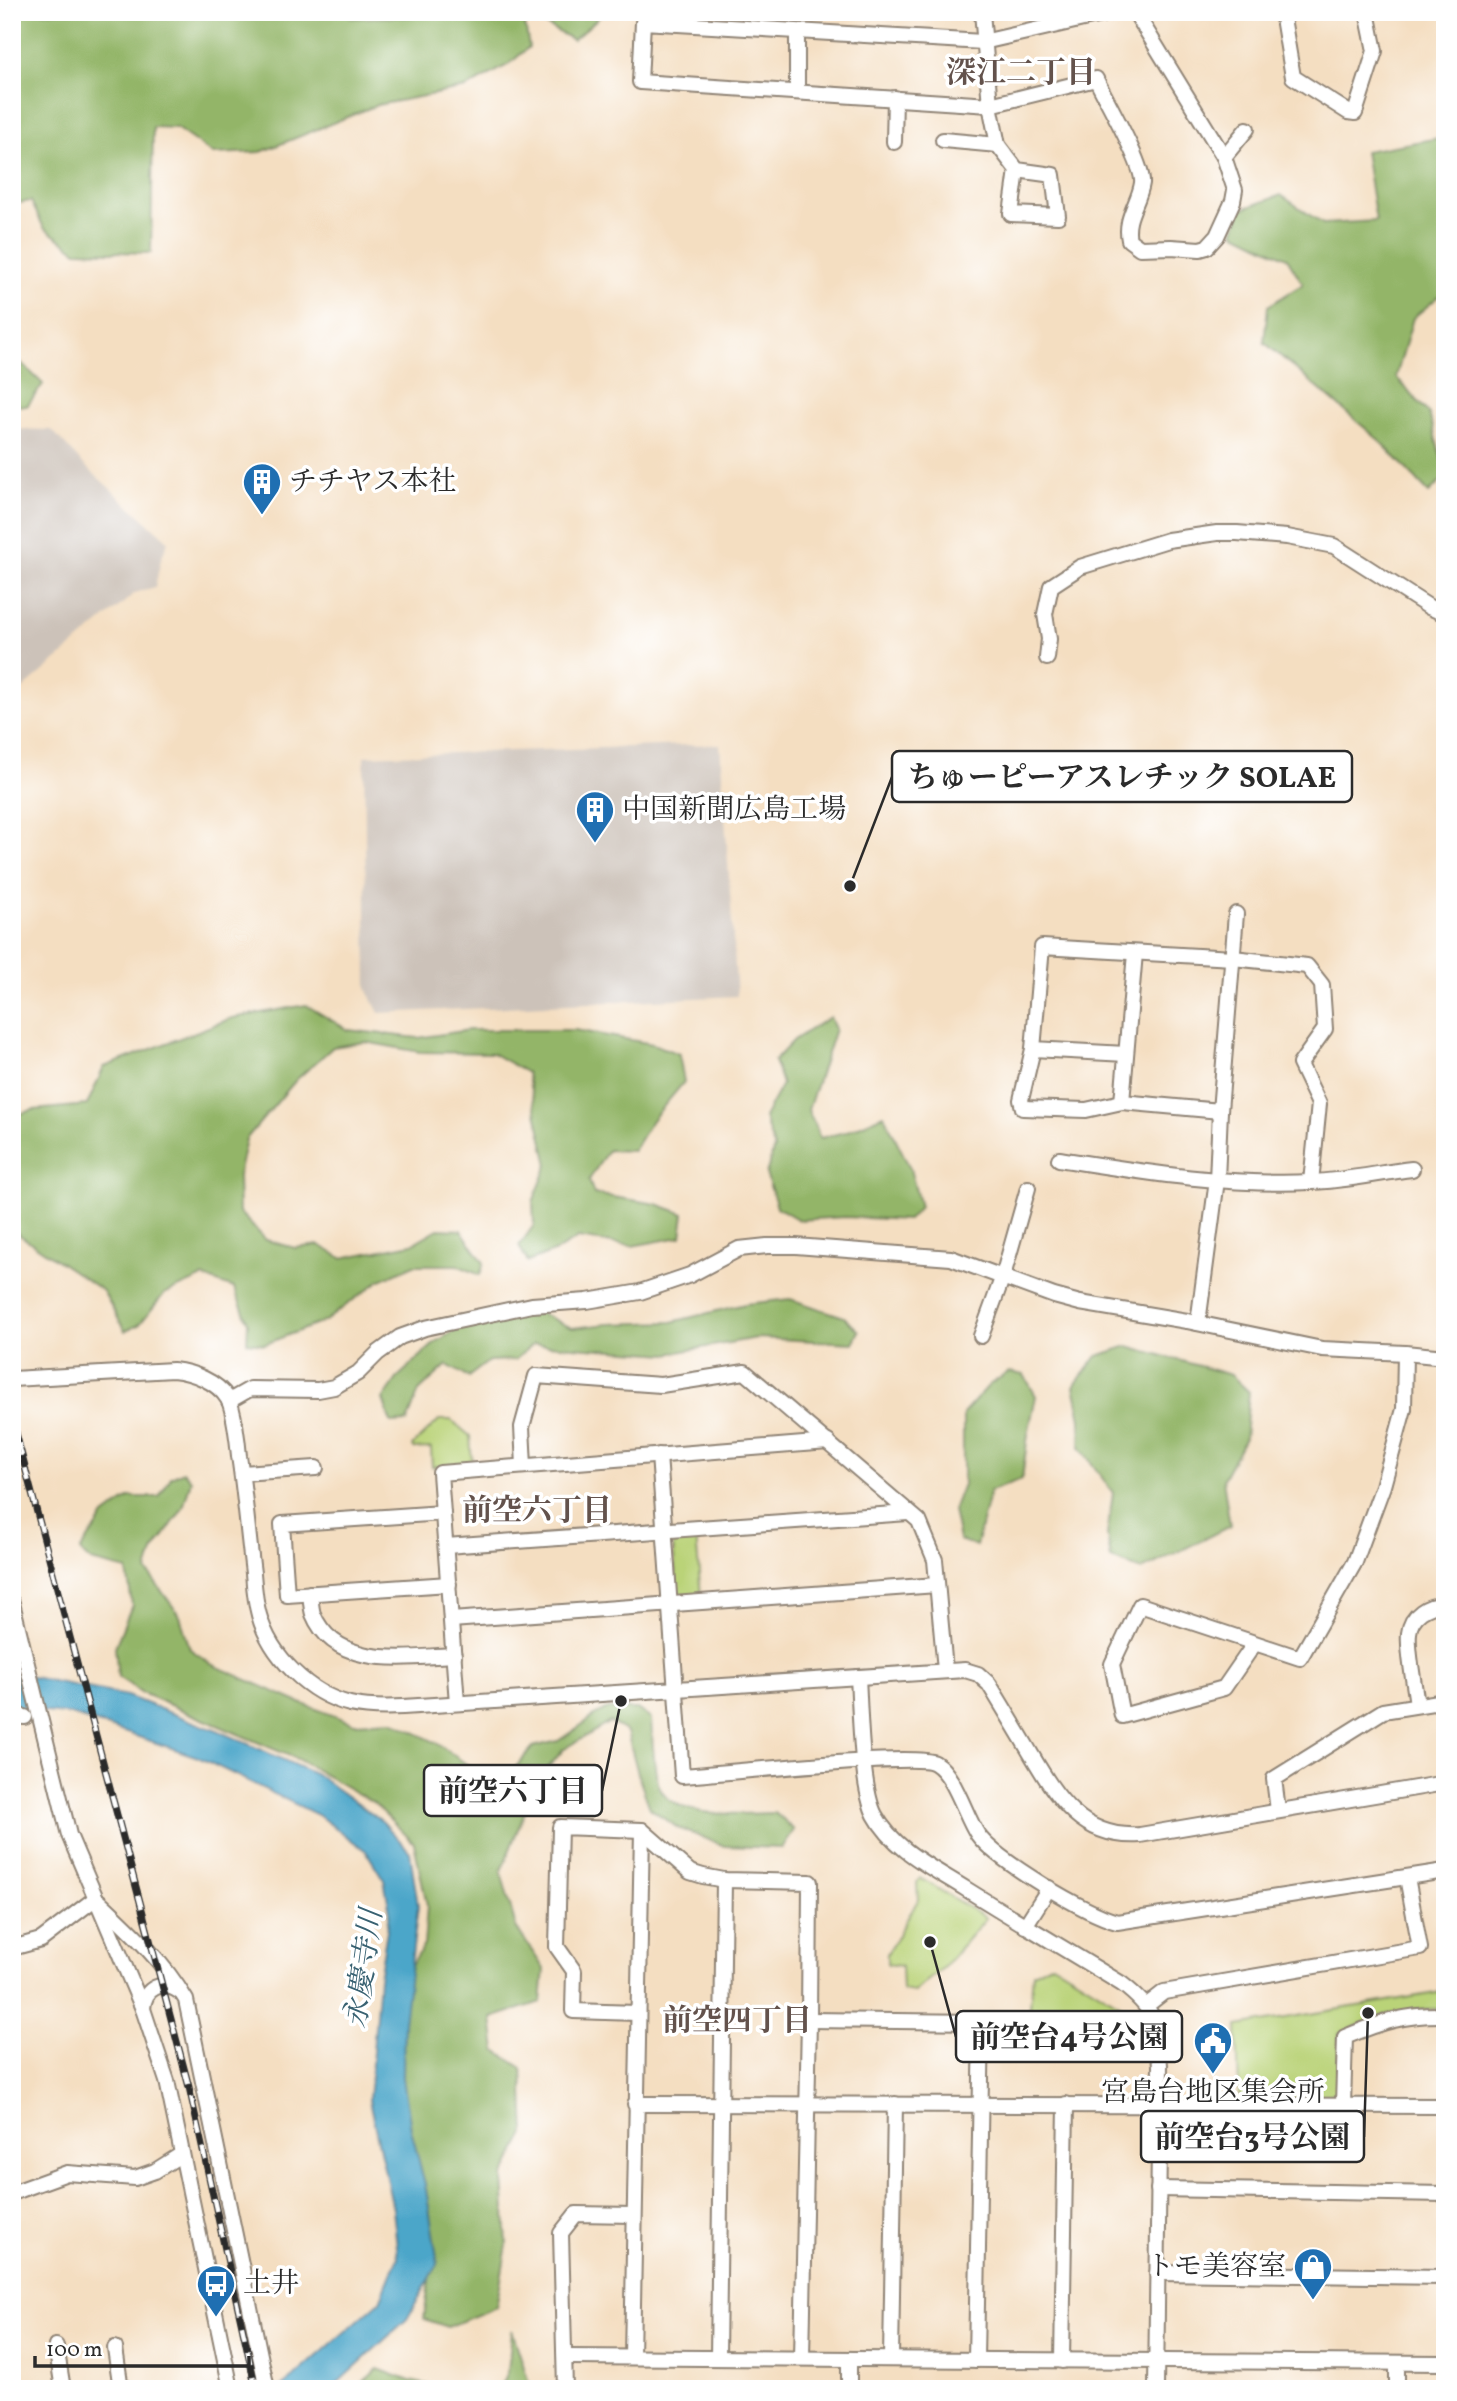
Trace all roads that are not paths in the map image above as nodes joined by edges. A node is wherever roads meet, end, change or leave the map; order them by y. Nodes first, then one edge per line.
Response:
1 (982, 12) edge
2 (1114, 12) edge
3 (1135, 12) edge
4 (1282, 12) edge
5 (1367, 12) edge
6 (797, 32) junction
7 (983, 42) junction
8 (797, 92) junction
9 (895, 98) junction
10 (990, 104) junction
11 (1247, 128) dead end
12 (943, 140) dead end
13 (894, 142) dead end
14 (998, 145) junction
15 (1224, 157) junction
16 (1017, 170) dead end
17 (1445, 614) edge
18 (1047, 658) dead end
19 (1236, 914) dead end
20 (1135, 953) junction
21 (1233, 958) junction
22 (1033, 1049) junction
23 (1126, 1054) junction
24 (1122, 1102) junction
25 (1220, 1111) junction
26 (1059, 1159) dead end
27 (1412, 1169) dead end
28 (1217, 1180) junction
29 (1311, 1182) junction
30 (1028, 1188) dead end
31 (1003, 1276) junction
32 (1198, 1324) junction
33 (981, 1336) dead end
34 (1405, 1353) junction
35 (1445, 1357) edge
36 (12, 1379) edge
37 (229, 1401) junction
38 (828, 1442) junction
39 (659, 1455) junction
40 (524, 1466) junction
41 (316, 1468) dead end
42 (242, 1473) junction
43 (443, 1513) junction
44 (908, 1513) junction
45 (664, 1530) junction
46 (446, 1546) junction
47 (449, 1584) junction
48 (937, 1585) junction
49 (310, 1593) junction
50 (12, 1603) edge
51 (669, 1605) junction
52 (1445, 1605) edge
53 (451, 1620) junction
54 (1255, 1643) junction
55 (454, 1655) junction
56 (945, 1670) junction
57 (858, 1677) junction
58 (676, 1689) junction
59 (1445, 1701) edge
60 (457, 1703) junction
61 (1417, 1705) junction
62 (865, 1762) junction
63 (1445, 1783) edge
64 (1278, 1810) junction
65 (642, 1830) junction
66 (1445, 1871) edge
67 (1407, 1877) junction
68 (724, 1880) junction
69 (1049, 1888) junction
70 (96, 1898) junction
71 (1026, 1926) junction
72 (12, 1948) edge
73 (186, 2000) junction
74 (1146, 2006) junction
75 (143, 2009) junction
76 (637, 2013) junction
77 (1445, 2015) edge
78 (809, 2020) junction
79 (635, 2104) junction
80 (722, 2104) junction
81 (807, 2104) junction
82 (895, 2104) junction
83 (981, 2104) junction
84 (1066, 2104) junction
85 (1160, 2104) junction
86 (1343, 2105) junction
87 (1445, 2106) edge
88 (182, 2154) junction
89 (1158, 2189) junction
90 (12, 2193) edge
91 (1445, 2193) edge
92 (634, 2215) junction
93 (1157, 2273) junction
94 (1445, 2277) edge
95 (56, 2346) dead end
96 (115, 2348) dead end
97 (566, 2357) junction
98 (632, 2357) junction
99 (718, 2358) junction
100 (802, 2358) junction
101 (849, 2359) junction
102 (891, 2359) junction
103 (976, 2360) junction
104 (1062, 2361) junction
105 (1156, 2362) junction
106 (1397, 2362) junction
107 (1445, 2363) edge
108 (228, 2387) edge
109 (63, 2389) edge
110 (121, 2389) edge
111 (267, 2389) edge
112 (565, 2389) edge
113 (849, 2389) edge
114 (1156, 2389) edge
115 (1397, 2389) edge

1 - 7 street
2 - 7 street
3 - 15 street
4 - 5 street
6 - 7 street
6 - 8 street
6 - 8 street
7 - 10 street
8 - 9 street
9 - 10 street
9 - 13 street
10 - 14 street
10 - 15 street
11 - 15 street
12 - 14 street
14 - 16 street
17 - 18 street
19 - 21 street
20 - 21 street
20 - 22 street
20 - 23 street
21 - 25 street
21 - 29 street
22 - 23 street
22 - 24 street
23 - 24 street
24 - 25 street
25 - 28 street
26 - 28 street
27 - 29 street
28 - 29 street
28 - 32 street
30 - 31 street
31 - 32 street
31 - 33 street
31 - 37 street
32 - 34 street
34 - 35 street
34 - 54 street
36 - 37 street
37 - 42 street
38 - 39 street
38 - 40 street
38 - 44 street
39 - 40 street
39 - 45 street
40 - 43 street
41 - 42 street
42 - 60 street
43 - 46 street
43 - 49 street
44 - 45 street
44 - 48 street
45 - 46 street
45 - 51 street
46 - 47 street
47 - 49 street
47 - 53 street
48 - 51 street
48 - 56 street
49 - 55 street
50 - 70 street
51 - 53 street
51 - 58 street
52 - 61 street
53 - 55 street
54 - 54 street
55 - 60 street
56 - 57 street
56 - 64 street
57 - 58 street
57 - 62 street
58 - 60 street
58 - 62 street
59 - 61 street
61 - 64 street
62 - 69 street
62 - 71 street
63 - 64 street
65 - 68 street
65 - 76 street
65 - 76 street
66 - 67 street
67 - 69 street
67 - 74 street
68 - 78 street
68 - 80 street
69 - 71 street
70 - 72 street
70 - 73 street
70 - 75 street
71 - 74 street
73 - 75 street
73 - 111 street
74 - 85 street
75 - 88 street
76 - 79 street
77 - 86 street
78 - 81 street
78 - 83 street
79 - 80 street
79 - 92 street
80 - 81 street
80 - 99 street
81 - 82 street
81 - 100 street
82 - 83 street
82 - 102 street
83 - 84 street
83 - 103 street
84 - 85 street
84 - 104 street
85 - 86 street
85 - 89 street
86 - 87 street
88 - 90 street
88 - 108 street
89 - 91 street
89 - 93 street
92 - 97 street
92 - 98 street
93 - 94 street
93 - 105 street
95 - 109 street
96 - 110 street
97 - 98 street
97 - 112 street
98 - 99 street
99 - 100 street
100 - 101 street
101 - 102 street
101 - 113 street
102 - 103 street
103 - 104 street
104 - 105 street
105 - 106 street
105 - 114 street
106 - 107 street
106 - 115 street

